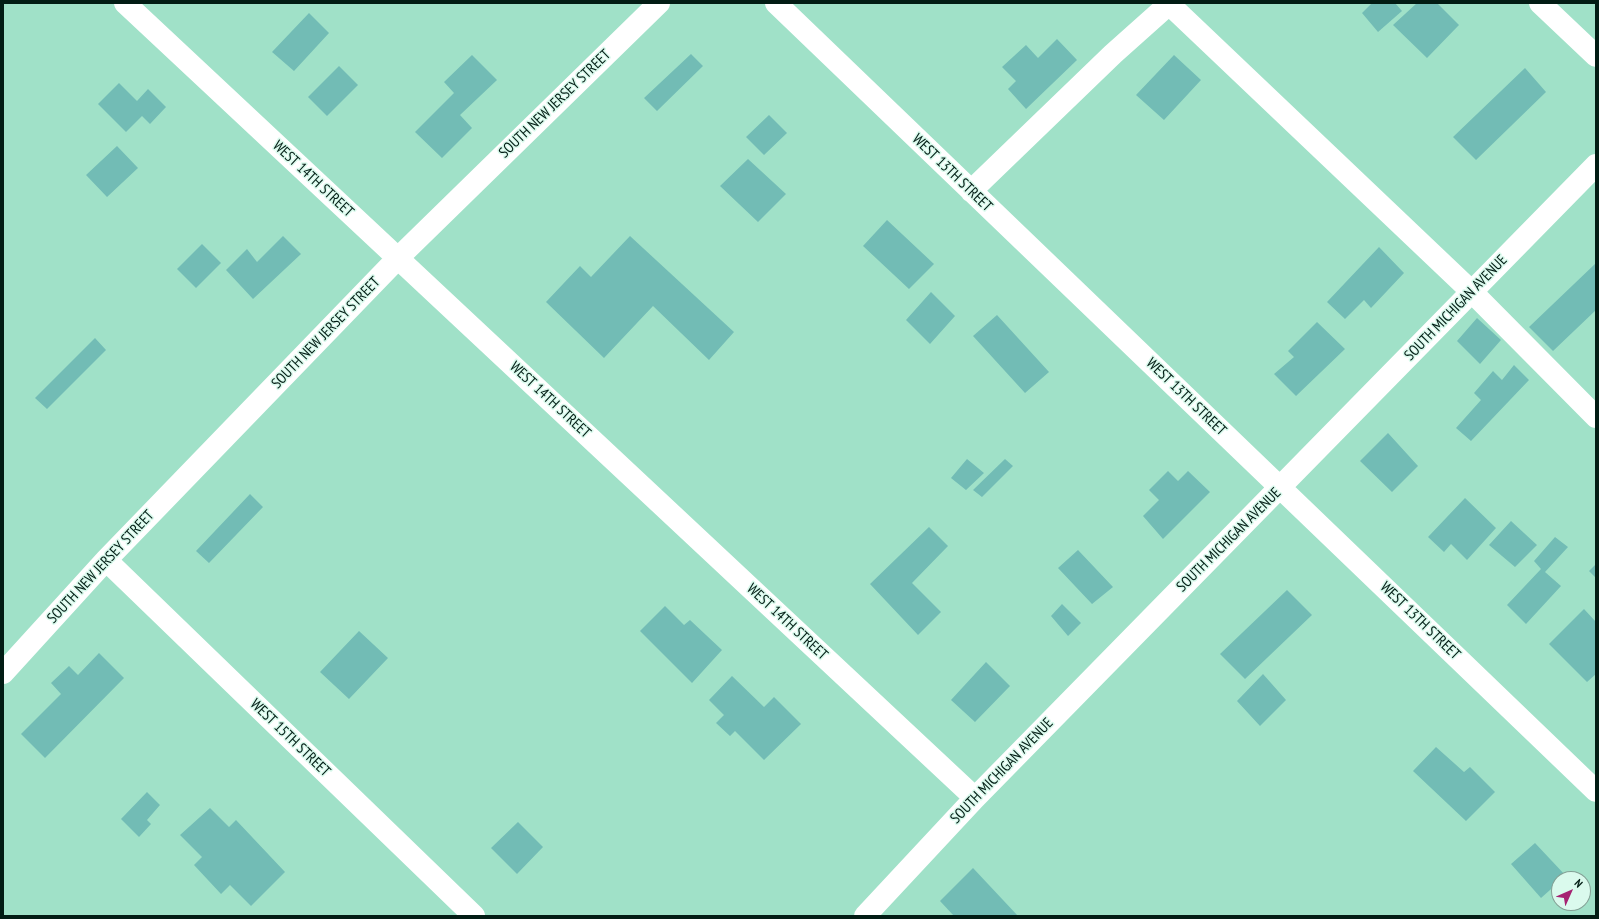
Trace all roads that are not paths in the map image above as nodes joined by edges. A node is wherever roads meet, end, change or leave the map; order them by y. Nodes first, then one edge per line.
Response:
1 (125, 3) edge
2 (659, 3) edge
3 (776, 3) edge
4 (1169, 3) edge
5 (1540, 3) edge
6 (1596, 56) edge
7 (1596, 166) edge
8 (971, 191) junction
9 (398, 258) junction
10 (1472, 292) junction
11 (1596, 417) edge
12 (1281, 488) junction
13 (106, 560) junction
14 (3, 673) edge
15 (1596, 791) edge
16 (975, 798) junction
17 (474, 916) edge
18 (865, 916) edge

1 - 9 street, WEST 14TH STREET
2 - 9 street, SOUTH NEW JERSEY STREET
3 - 8 street, WEST 13TH STREET
4 - 8 street
4 - 10 street
5 - 6 street
7 - 10 street, SOUTH MICHIGAN AVENUE
8 - 12 street, WEST 13TH STREET
9 - 13 street, SOUTH NEW JERSEY STREET
9 - 16 street, WEST 14TH STREET
10 - 11 street
10 - 12 street, SOUTH MICHIGAN AVENUE
12 - 15 street, WEST 13TH STREET
12 - 16 street, SOUTH MICHIGAN AVENUE
13 - 14 street, SOUTH NEW JERSEY STREET
13 - 17 street, WEST 15TH STREET
16 - 18 street, SOUTH MICHIGAN AVENUE

